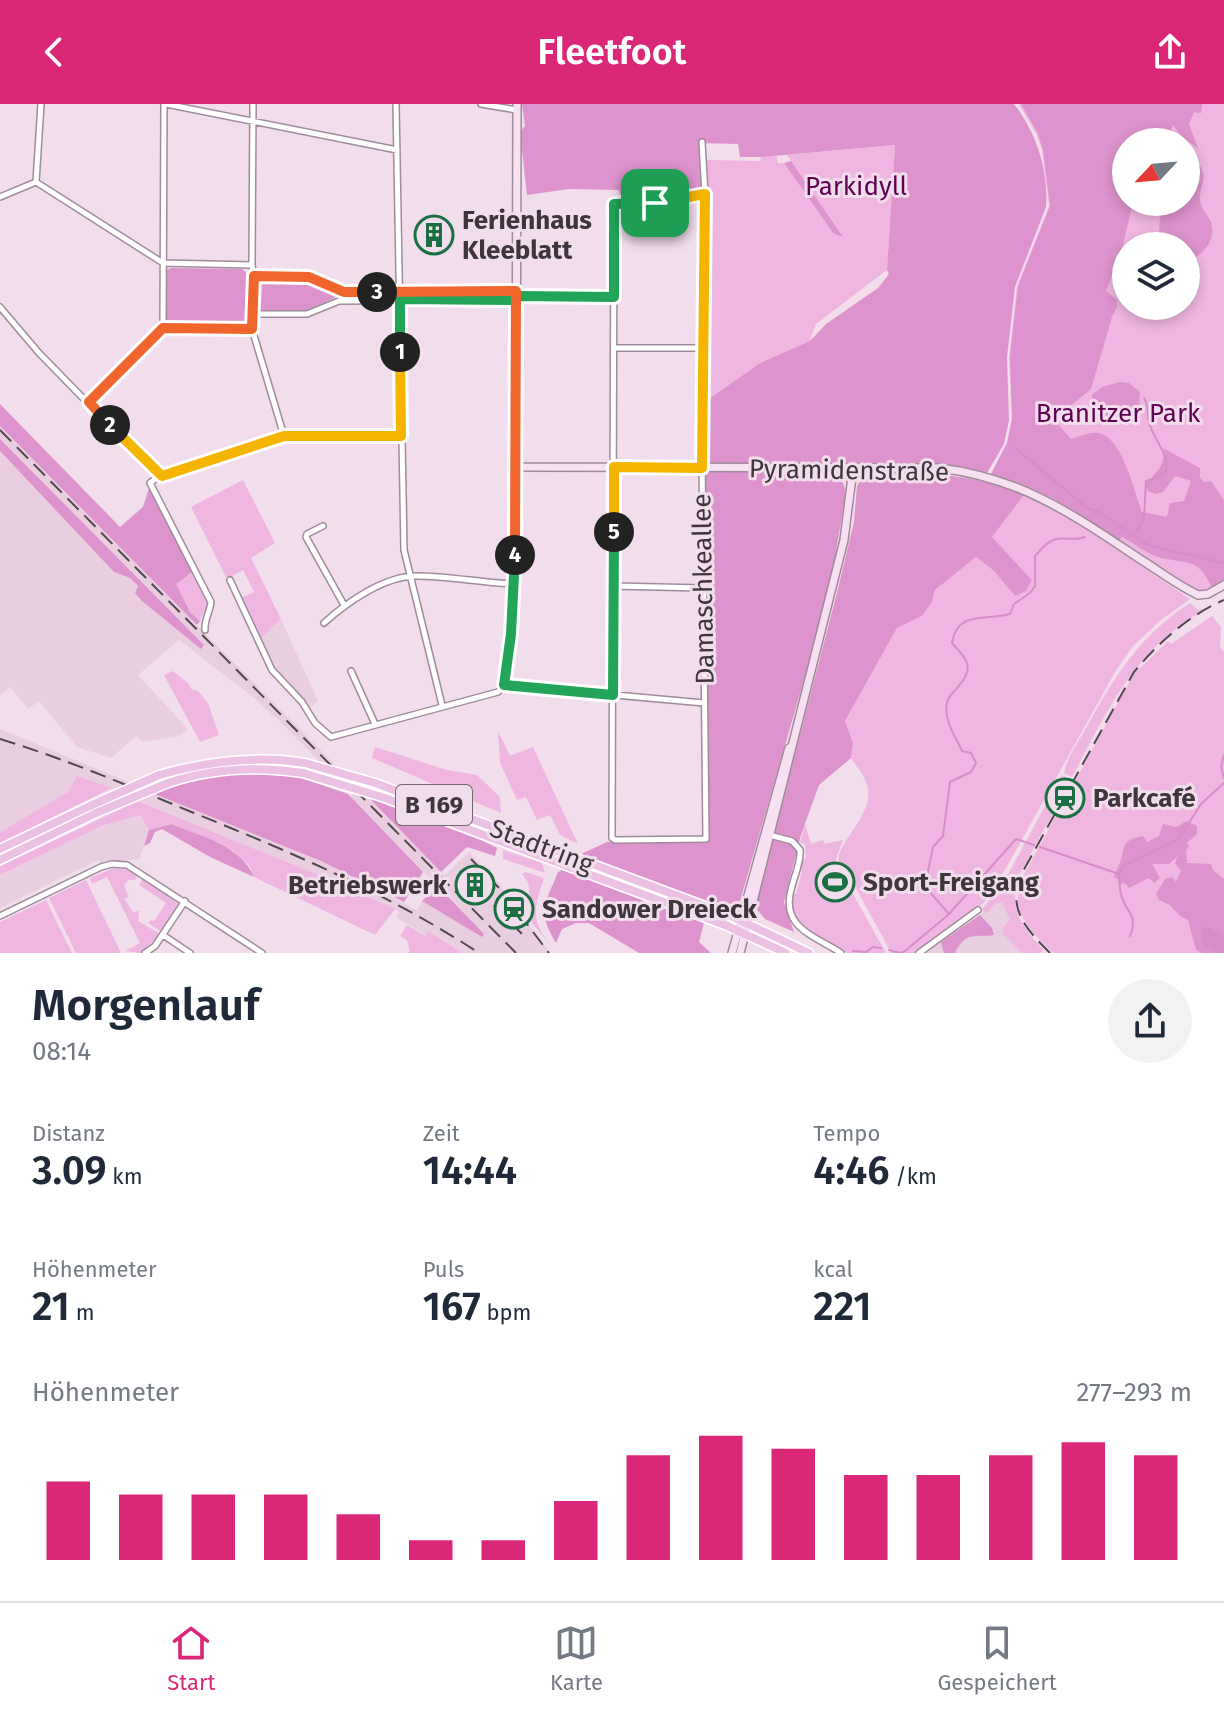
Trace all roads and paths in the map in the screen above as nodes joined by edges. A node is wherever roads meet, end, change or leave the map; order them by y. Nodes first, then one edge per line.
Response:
1 (41, 104) edge
2 (165, 104) edge
3 (253, 104) edge
4 (396, 104) edge
5 (481, 104) edge
6 (517, 107) edge
7 (253, 121) junction
8 (702, 142) dead end
9 (397, 150) junction
10 (36, 182) junction
11 (705, 194) junction
12 (0, 197) edge
13 (163, 263) junction
14 (252, 265) junction
15 (254, 276) junction
16 (400, 291) junction
17 (516, 296) junction
18 (614, 297) junction
19 (400, 299) junction
20 (0, 307) edge
21 (253, 314) junction
22 (163, 328) junction
23 (252, 329) junction
24 (614, 348) junction
25 (704, 348) junction
26 (89, 402) junction
27 (284, 436) junction
28 (401, 436) junction
29 (516, 467) junction
30 (614, 467) junction
31 (702, 468) junction
32 (853, 469) junction
33 (159, 476) junction
34 (323, 526) dead end
35 (412, 576) junction
36 (230, 580) dead end
37 (515, 584) junction
38 (1224, 585) edge
39 (614, 586) junction
40 (703, 588) junction
41 (344, 605) junction
42 (324, 623) dead end
43 (205, 630) dead end
44 (351, 671) dead end
45 (503, 688) junction
46 (613, 695) junction
47 (704, 703) junction
48 (442, 705) junction
49 (375, 724) junction
50 (94, 809) junction
51 (767, 835) junction
52 (0, 849) edge
53 (0, 860) edge
54 (185, 901) junction
55 (978, 910) dead end
56 (0, 916) edge
57 (744, 922) junction
58 (741, 932) junction
59 (163, 935) junction
60 (259, 952) edge
61 (145, 953) edge
62 (190, 953) edge
63 (732, 953) edge
64 (740, 953) edge
65 (786, 953) edge
66 (809, 953) edge
67 (841, 953) edge
68 (919, 953) edge

1 - 10 street
2 - 7 street
2 - 13 street
3 - 7 street
4 - 9 street
5 - 6 street
6 - 17 main road
7 - 9 street
7 - 14 street
8 - 11 street, Damaschkeallee
9 - 16 street
10 - 12 street
10 - 13 street
11 - 18 street
11 - 25 street, Damaschkeallee
13 - 14 street
13 - 22 street
14 - 15 street
15 - 16 street
15 - 21 street
16 - 17 street
16 - 19 street
17 - 18 street
17 - 19 street
17 - 29 main road
18 - 24 street
19 - 21 street
19 - 28 street
20 - 26 street
21 - 23 street
22 - 23 street
22 - 26 street
23 - 27 street
24 - 25 street
24 - 30 street
25 - 31 street, Damaschkeallee
26 - 33 street
27 - 28 street
27 - 33 street
28 - 35 street
29 - 30 main road, Pyramidenstraße
29 - 37 street
30 - 31 main road, Pyramidenstraße
30 - 39 street
31 - 32 main road, Pyramidenstraße
31 - 40 street, Damaschkeallee
32 - 38 main road, Pyramidenstraße
32 - 51 main road
33 - 43 street
34 - 41 street
35 - 37 street
35 - 41 street
35 - 48 street
36 - 49 street
37 - 45 street
39 - 40 street
39 - 46 street
40 - 47 street, Damaschkeallee
41 - 42 street
44 - 49 street
45 - 46 street
45 - 48 street
46 - 47 street
46 - 47 street, Damaschkeallee
48 - 49 street
50 - 52 main road, Stadtring / B 169
50 - 53 main road, Stadtring / B 169
50 - 57 main road, Stadtring / B 169, bridge
50 - 58 main road, Stadtring / B 169, bridge
51 - 57 main road
51 - 67 street
54 - 56 street
54 - 59 street
54 - 60 street
55 - 68 street
57 - 58 main road
57 - 66 main road, Stadtring / B 169
58 - 63 main road
58 - 64 main road
58 - 65 main road, Stadtring / B 169
59 - 61 street
59 - 62 street

